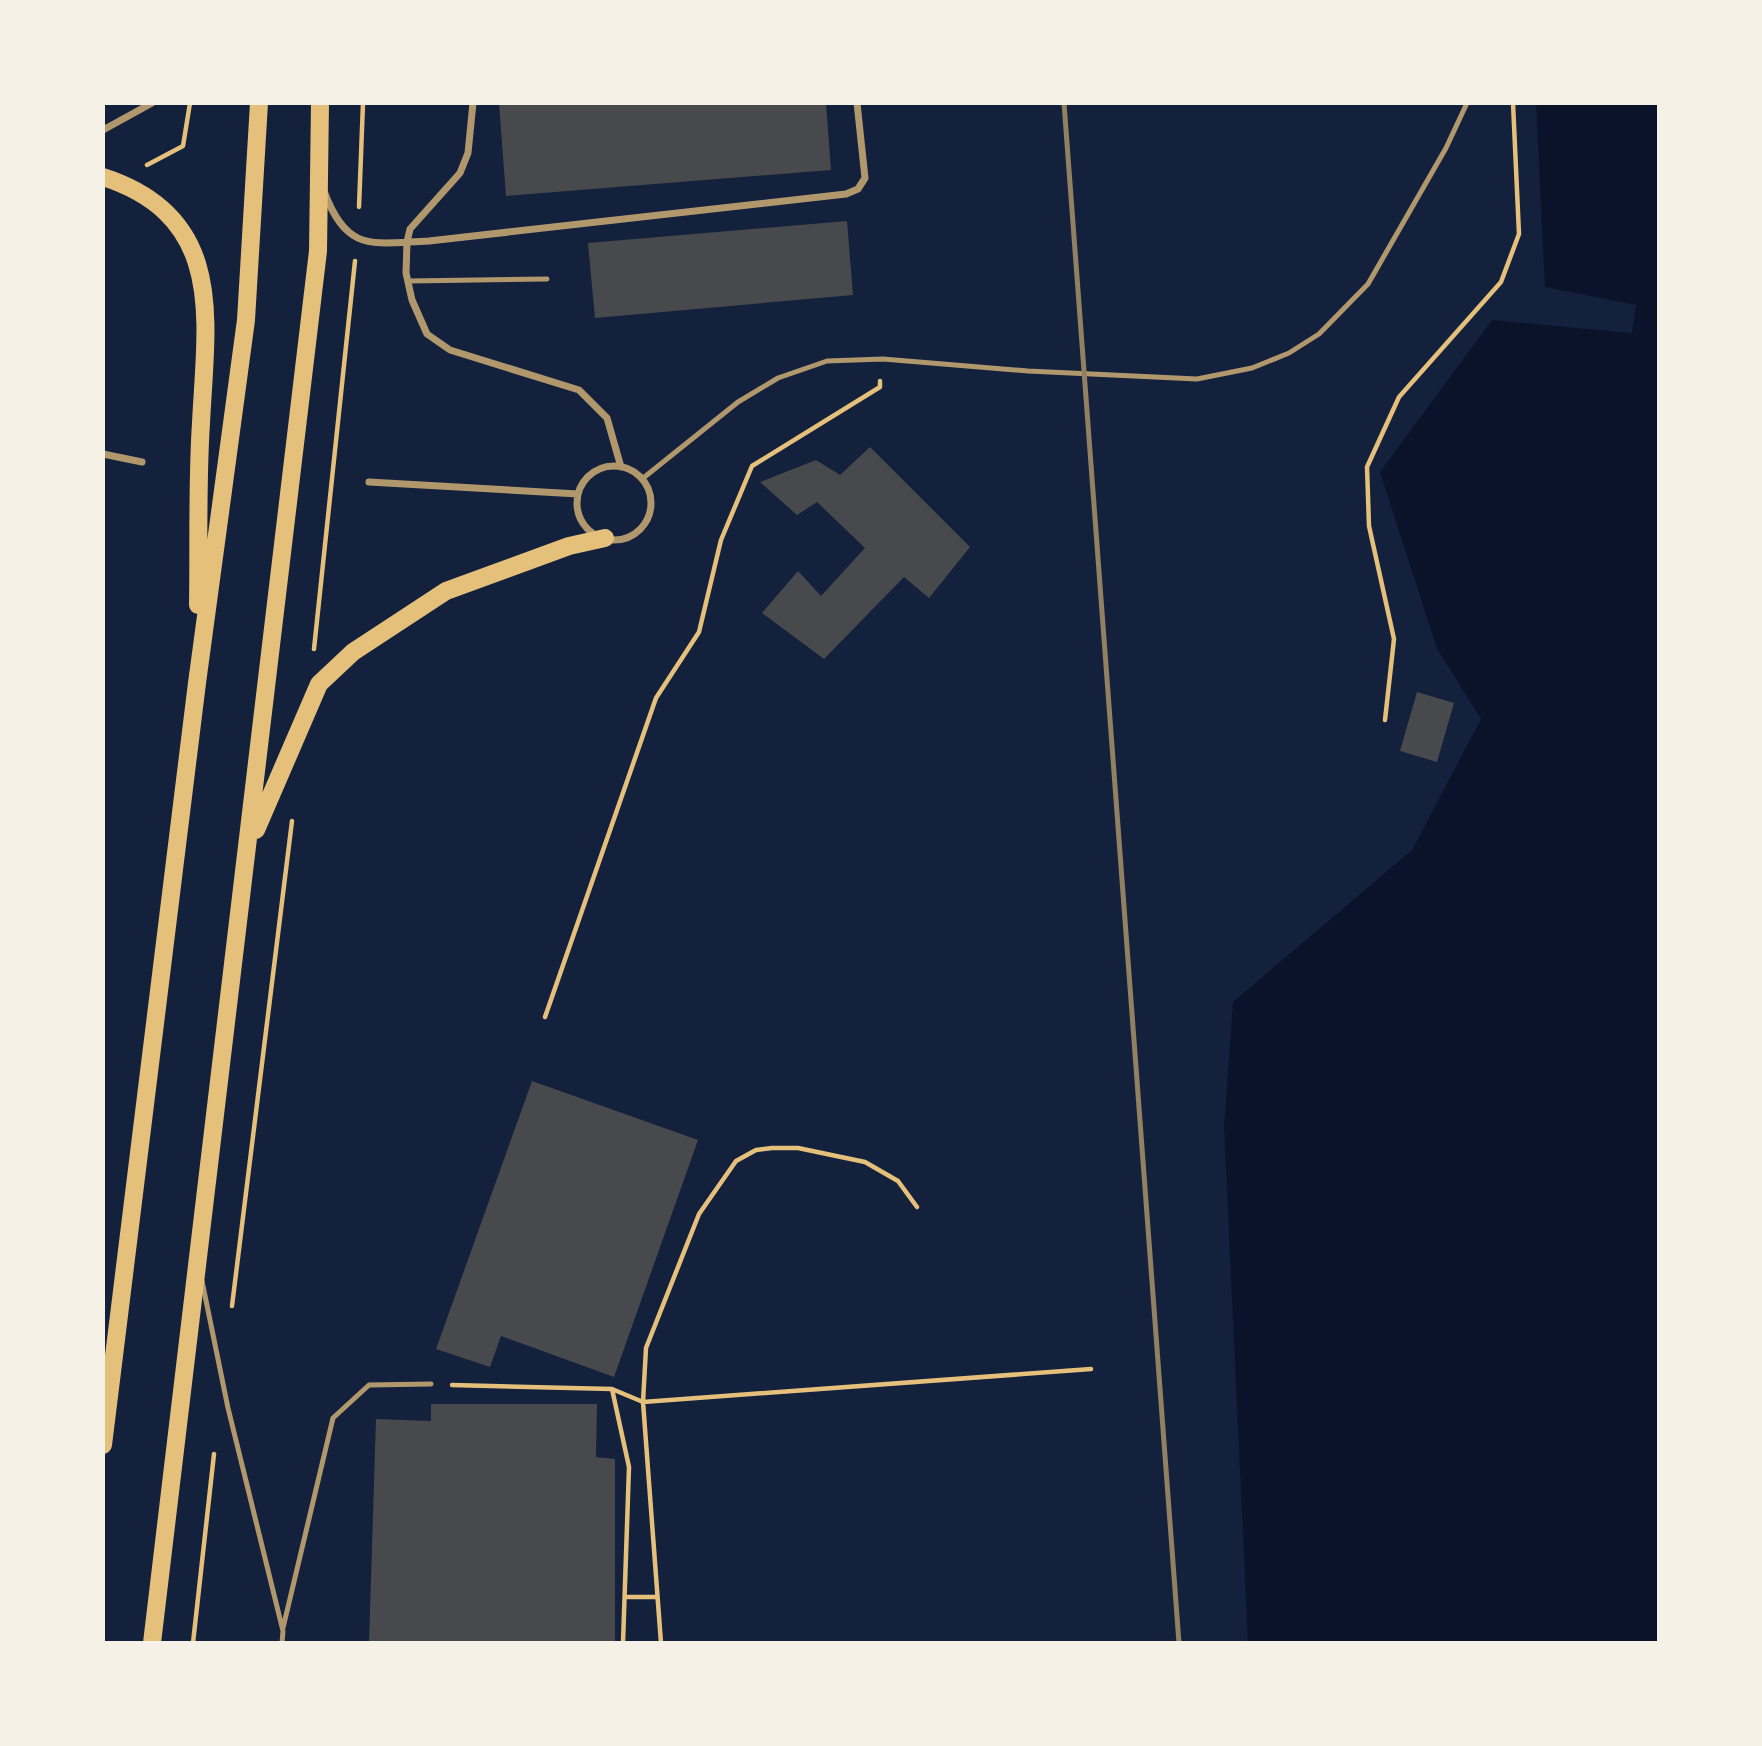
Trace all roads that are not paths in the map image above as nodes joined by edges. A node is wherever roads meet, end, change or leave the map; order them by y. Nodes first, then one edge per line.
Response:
1 (152, 103) edge
2 (260, 103) edge
3 (320, 103) edge
4 (473, 103) edge
5 (858, 103) edge
6 (1467, 103) edge
7 (103, 130) edge
8 (103, 177) edge
9 (319, 177) junction
10 (407, 242) junction
11 (547, 279) dead end
12 (408, 281) junction
13 (103, 454) edge
14 (142, 461) dead end
15 (621, 467) junction
16 (642, 478) junction
17 (369, 482) dead end
18 (578, 494) junction
19 (605, 538) junction
20 (197, 683) junction
21 (248, 849) junction
22 (197, 1256) junction
23 (431, 1384) road end
24 (103, 1445) edge
25 (282, 1631) junction
26 (152, 1643) edge
27 (282, 1643) edge

1 - 7 street
2 - 20 main road
3 - 9 main road
4 - 10 street
5 - 10 street
6 - 16 lane
8 - 20 main road
9 - 10 street
9 - 21 main road
10 - 12 street
11 - 12 lane
12 - 15 street
13 - 14 street
15 - 16 street
15 - 18 street
16 - 19 street
17 - 18 street
18 - 19 street
19 - 21 main road
20 - 24 main road
21 - 22 main road
22 - 25 lane
22 - 26 main road
23 - 25 lane
25 - 27 lane

